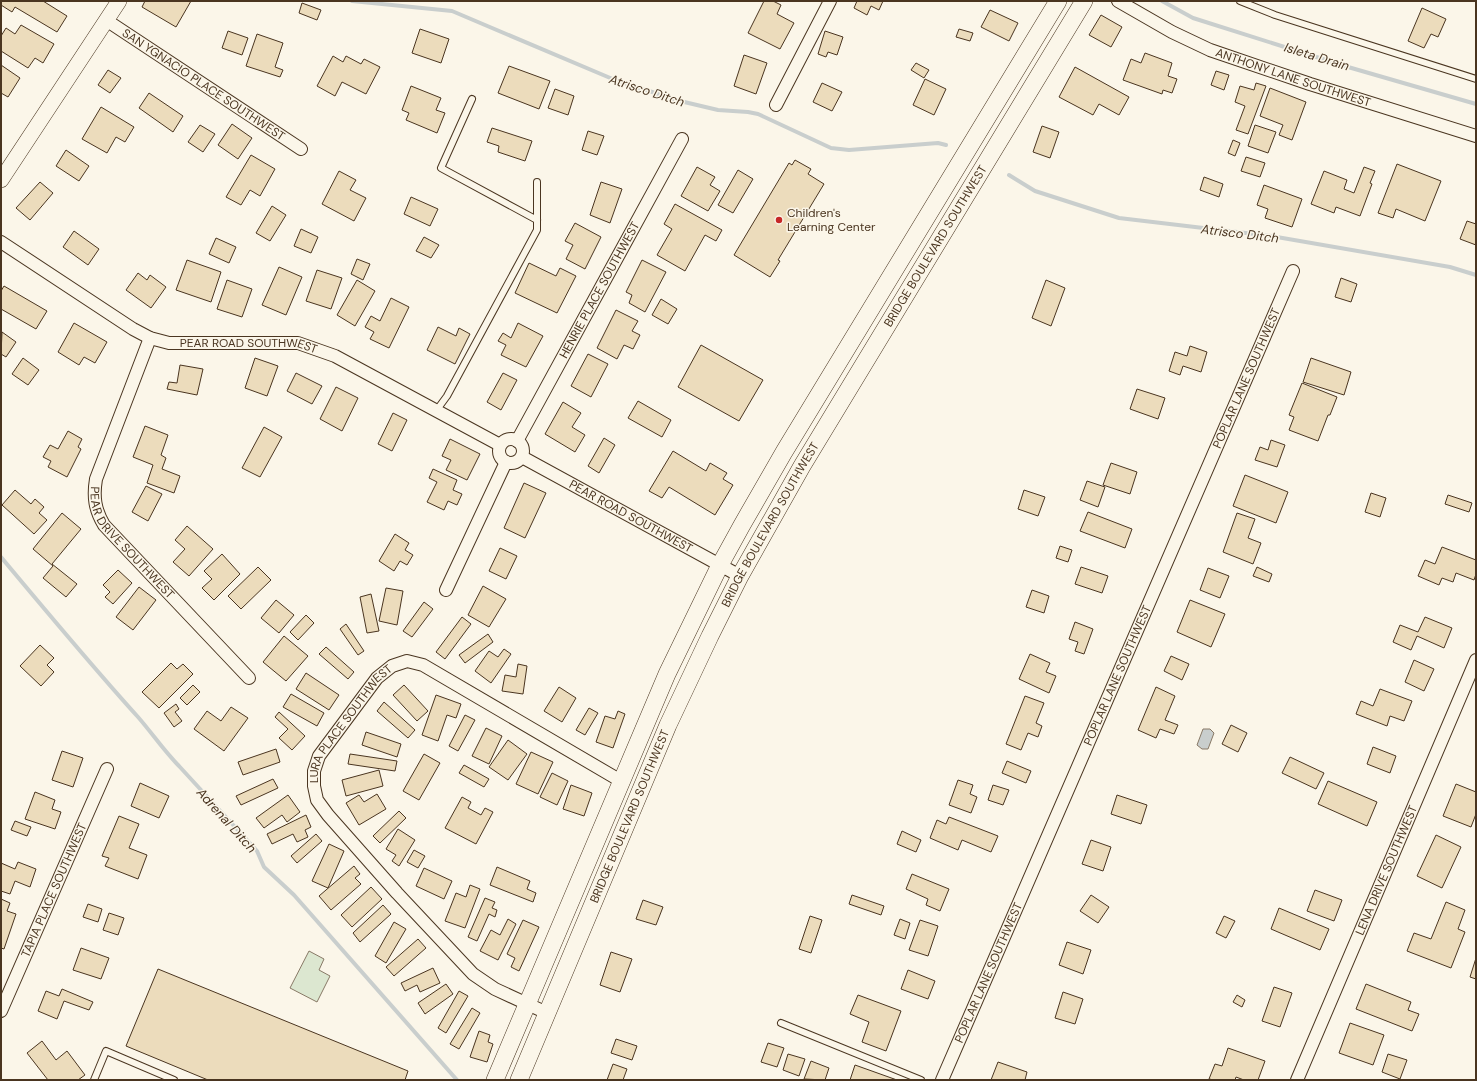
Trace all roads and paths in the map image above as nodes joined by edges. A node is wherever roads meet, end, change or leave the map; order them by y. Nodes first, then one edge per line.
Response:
1 (119, 1) edge
2 (830, 1) edge
3 (1058, 1) edge
4 (1084, 1) edge
5 (1118, 1) edge
6 (1240, 1) edge
7 (106, 20) junction
8 (1476, 79) edge
9 (472, 99) dead end
10 (776, 105) dead end
11 (1476, 136) edge
12 (682, 139) dead end
13 (301, 149) dead end
14 (2, 178) edge
15 (536, 182) dead end
16 (537, 220) junction
17 (1, 242) edge
18 (1293, 271) dead end
19 (150, 338) junction
20 (436, 411) junction
21 (517, 441) junction
22 (500, 445) junction
23 (522, 457) junction
24 (506, 462) junction
25 (720, 565) junction
26 (740, 576) junction
27 (446, 590) dead end
28 (1476, 660) edge
29 (249, 678) dead end
30 (107, 770) dead end
31 (621, 781) junction
32 (527, 1003) junction
33 (1, 1011) edge
34 (547, 1013) junction
35 (781, 1023) dead end
36 (94, 1080) edge
37 (174, 1080) edge
38 (495, 1080) edge
39 (519, 1080) edge
40 (921, 1080) edge
41 (942, 1080) edge
42 (1297, 1080) edge

1 - 7 street
2 - 10 street
3 - 25 main road, BRIDGE BOULEVARD SOUTHWEST
4 - 26 main road, BRIDGE BOULEVARD SOUTHWEST
5 - 11 street, ANTHONY LANE SOUTHWEST
6 - 8 lane
7 - 13 street, SAN YGNACIO PLACE SOUTHWEST
7 - 14 street
9 - 16 lane
12 - 21 street, HENRIE PLACE SOUTHWEST
15 - 16 lane
16 - 20 lane
17 - 19 street, PEAR ROAD SOUTHWEST
18 - 41 street, POPLAR LANE SOUTHWEST
19 - 20 street, PEAR ROAD SOUTHWEST
19 - 29 street, PEAR DRIVE SOUTHWEST
20 - 22 street, PEAR ROAD SOUTHWEST
21 - 22 street
21 - 23 street
22 - 24 street
23 - 24 street
23 - 25 street, PEAR ROAD SOUTHWEST
24 - 27 street
25 - 26 street, PEAR ROAD SOUTHWEST
25 - 31 main road, BRIDGE BOULEVARD SOUTHWEST
26 - 34 main road, BRIDGE BOULEVARD SOUTHWEST
28 - 42 street, LENA DRIVE SOUTHWEST
30 - 33 street, TAPIA PLACE SOUTHWEST
31 - 32 main road, BRIDGE BOULEVARD SOUTHWEST
31 - 32 street, LURA PLACE SOUTHWEST
32 - 34 street, LURA PLACE SOUTHWEST
32 - 38 main road, BRIDGE BOULEVARD SOUTHWEST
34 - 39 main road, BRIDGE BOULEVARD SOUTHWEST
35 - 40 lane
36 - 37 lane

